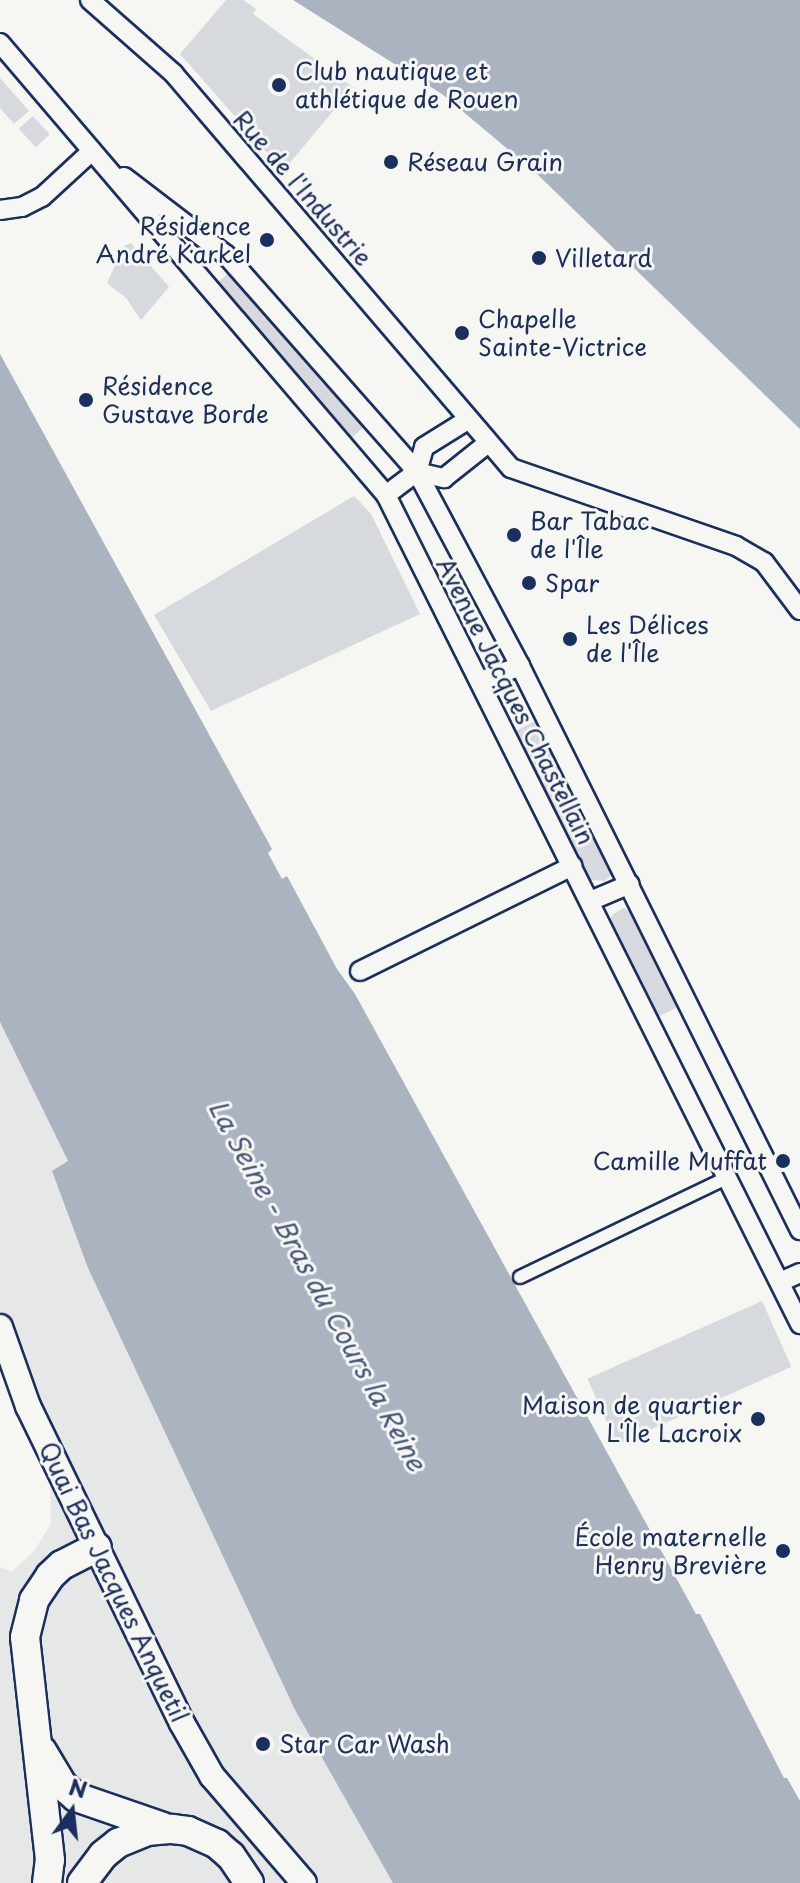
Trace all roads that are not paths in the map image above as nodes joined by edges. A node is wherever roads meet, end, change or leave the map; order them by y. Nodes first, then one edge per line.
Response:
1 (90, 0) edge
2 (0, 43) edge
3 (95, 155) junction
4 (0, 210) edge
5 (469, 419) junction
6 (488, 443) junction
7 (417, 472) junction
8 (386, 495) junction
9 (800, 610) edge
10 (520, 666) junction
11 (481, 681) junction
12 (572, 866) junction
13 (630, 884) junction
14 (590, 901) junction
15 (360, 971) dead end
16 (727, 1178) junction
17 (800, 1230) edge
18 (800, 1273) edge
19 (520, 1277) dead end
20 (780, 1282) junction
21 (800, 1324) edge
22 (0, 1327) edge
23 (97, 1547) junction
24 (39, 1745) junction
25 (172, 1829) junction
26 (47, 1883) edge
27 (82, 1883) edge
28 (249, 1883) edge
29 (304, 1883) edge

1 - 5 street, Rue de l'Industrie
2 - 3 street, Avenue Jacques Chastellain
3 - 4 street
3 - 7 street, Avenue Jacques Chastellain
3 - 8 street, Avenue Jacques Chastellain
5 - 6 street, Rue de l'Industrie
5 - 7 street
6 - 7 street
6 - 9 street, Rue de l'Industrie
7 - 8 street
7 - 10 street, Avenue Jacques Chastellain
8 - 11 street, Avenue Jacques Chastellain
10 - 11 street
10 - 13 street, Avenue Jacques Chastellain
11 - 12 street, Avenue Jacques Chastellain
12 - 14 street, Avenue Jacques Chastellain
12 - 15 street
13 - 14 street
13 - 17 street, Avenue Jacques Chastellain
14 - 16 street, Avenue Jacques Chastellain
16 - 19 street
16 - 20 street, Avenue Jacques Chastellain
18 - 20 street
20 - 21 street, Avenue Jacques Chastellain
22 - 23 main road, Quai Bas Jacques Anquetil
23 - 24 main road
23 - 29 main road, Quai Bas Jacques Anquetil
24 - 25 main road
24 - 26 main road
25 - 27 main road
25 - 28 main road

